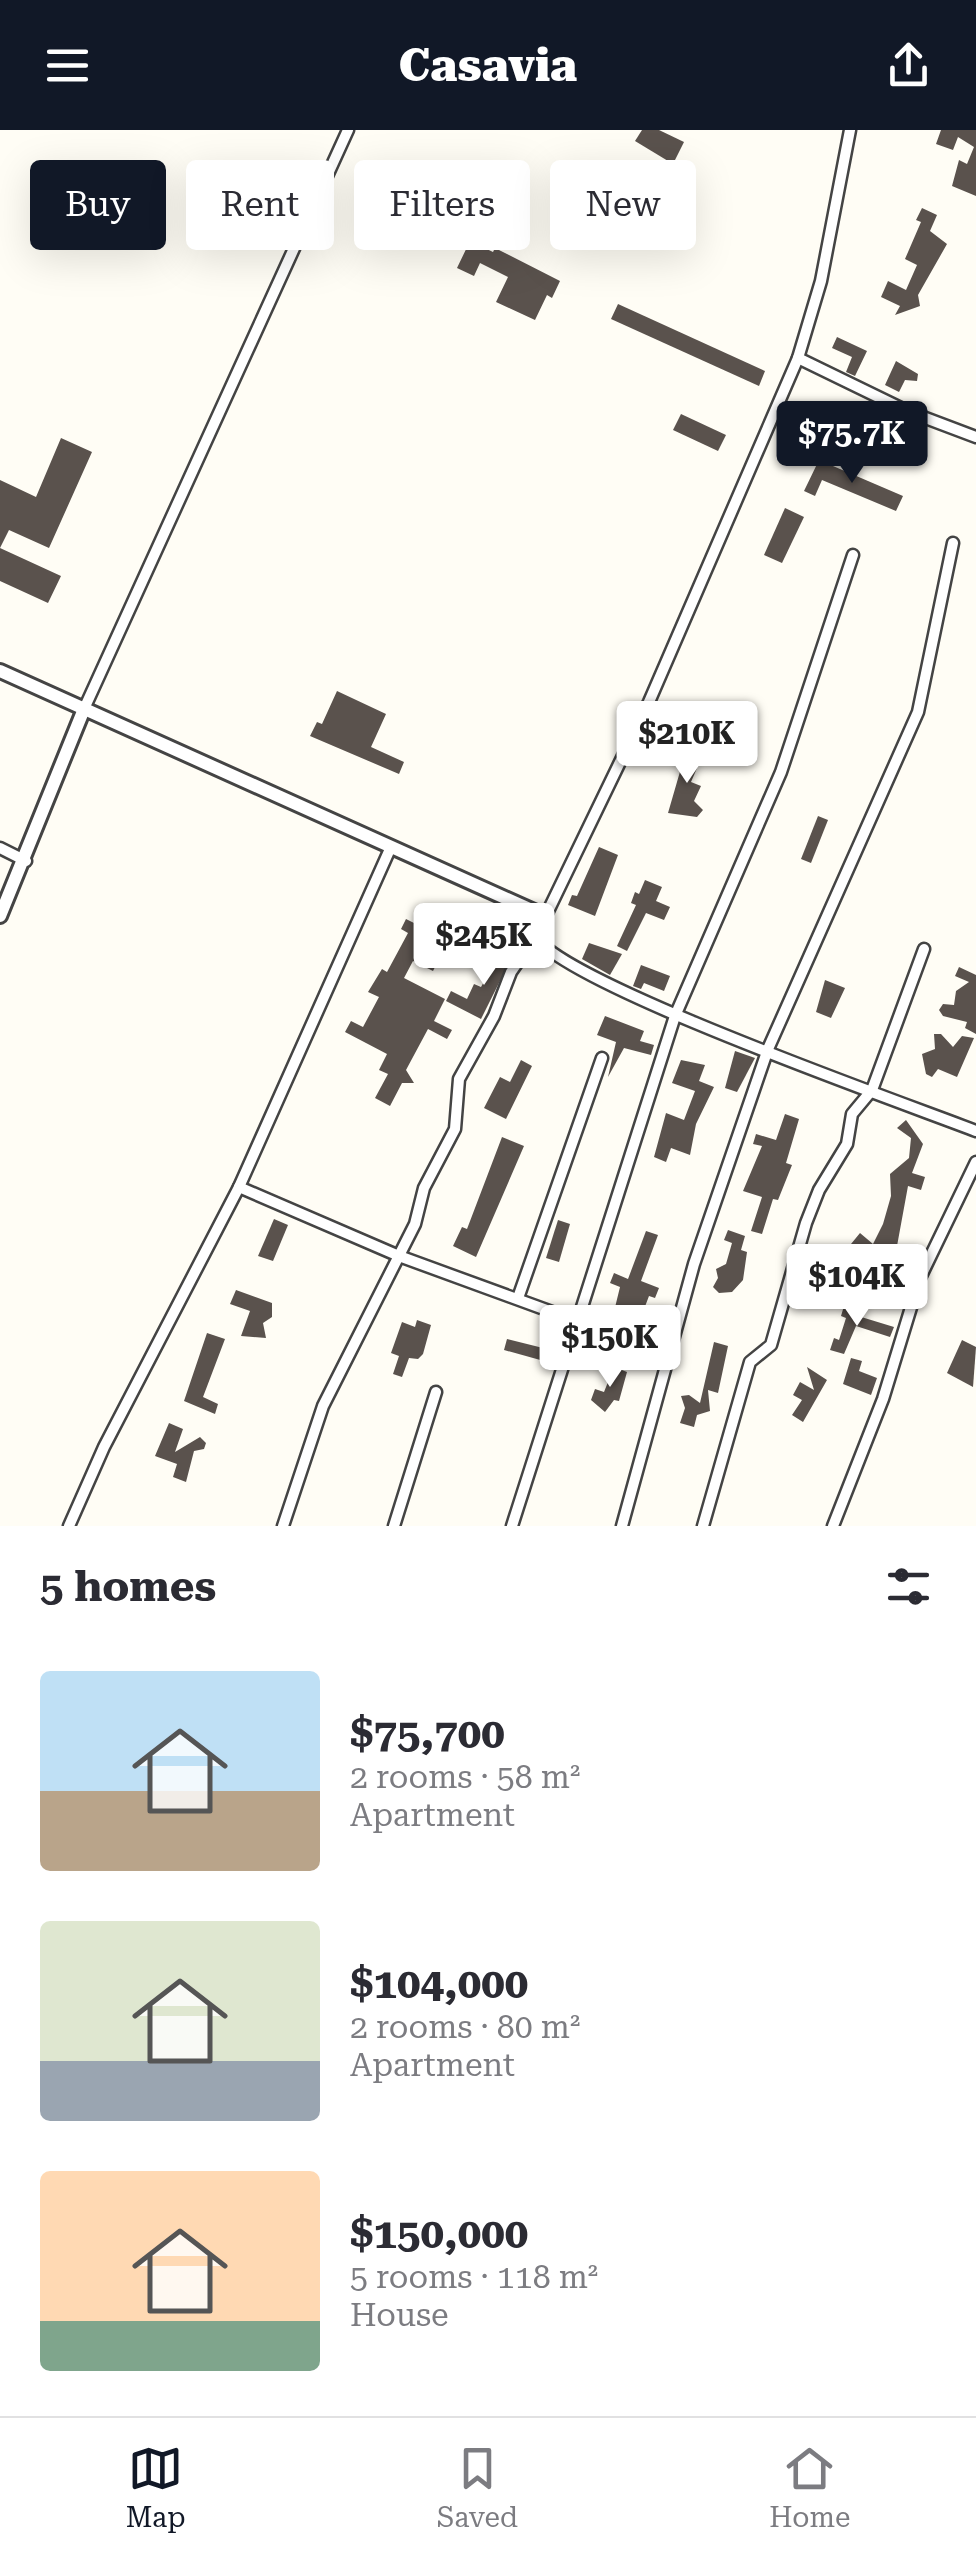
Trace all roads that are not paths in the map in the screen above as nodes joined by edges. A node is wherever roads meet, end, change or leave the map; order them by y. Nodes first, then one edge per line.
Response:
1 (348, 130) edge
2 (850, 130) edge
3 (798, 358) junction
4 (976, 437) edge
5 (954, 544) dead end
6 (853, 554) dead end
7 (0, 671) edge
8 (84, 709) junction
9 (0, 848) edge
10 (390, 848) junction
11 (26, 861) junction
12 (0, 916) edge
13 (545, 916) junction
14 (536, 936) junction
15 (924, 948) dead end
16 (676, 1016) junction
17 (768, 1049) junction
18 (602, 1058) dead end
19 (872, 1090) junction
20 (976, 1132) edge
21 (976, 1162) edge
22 (239, 1187) junction
23 (399, 1256) junction
24 (518, 1298) junction
25 (574, 1320) junction
26 (436, 1392) dead end
27 (69, 1526) edge
28 (282, 1526) edge
29 (394, 1526) edge
30 (512, 1526) edge
31 (622, 1526) edge
32 (704, 1526) edge
33 (833, 1526) edge

1 - 8 street
2 - 3 street
3 - 4 street
3 - 13 street
5 - 17 street
6 - 16 street
7 - 8 street
8 - 10 street
8 - 11 street
9 - 11 street
10 - 13 street
10 - 22 street
11 - 12 street
13 - 14 street
14 - 16 street
14 - 23 street
15 - 19 street
16 - 17 street
16 - 25 street
17 - 19 street
17 - 31 street
18 - 24 street
19 - 20 street
19 - 32 street
21 - 33 street
22 - 23 street
22 - 27 street
23 - 24 street
23 - 28 street
24 - 25 street
25 - 30 street
26 - 29 street

